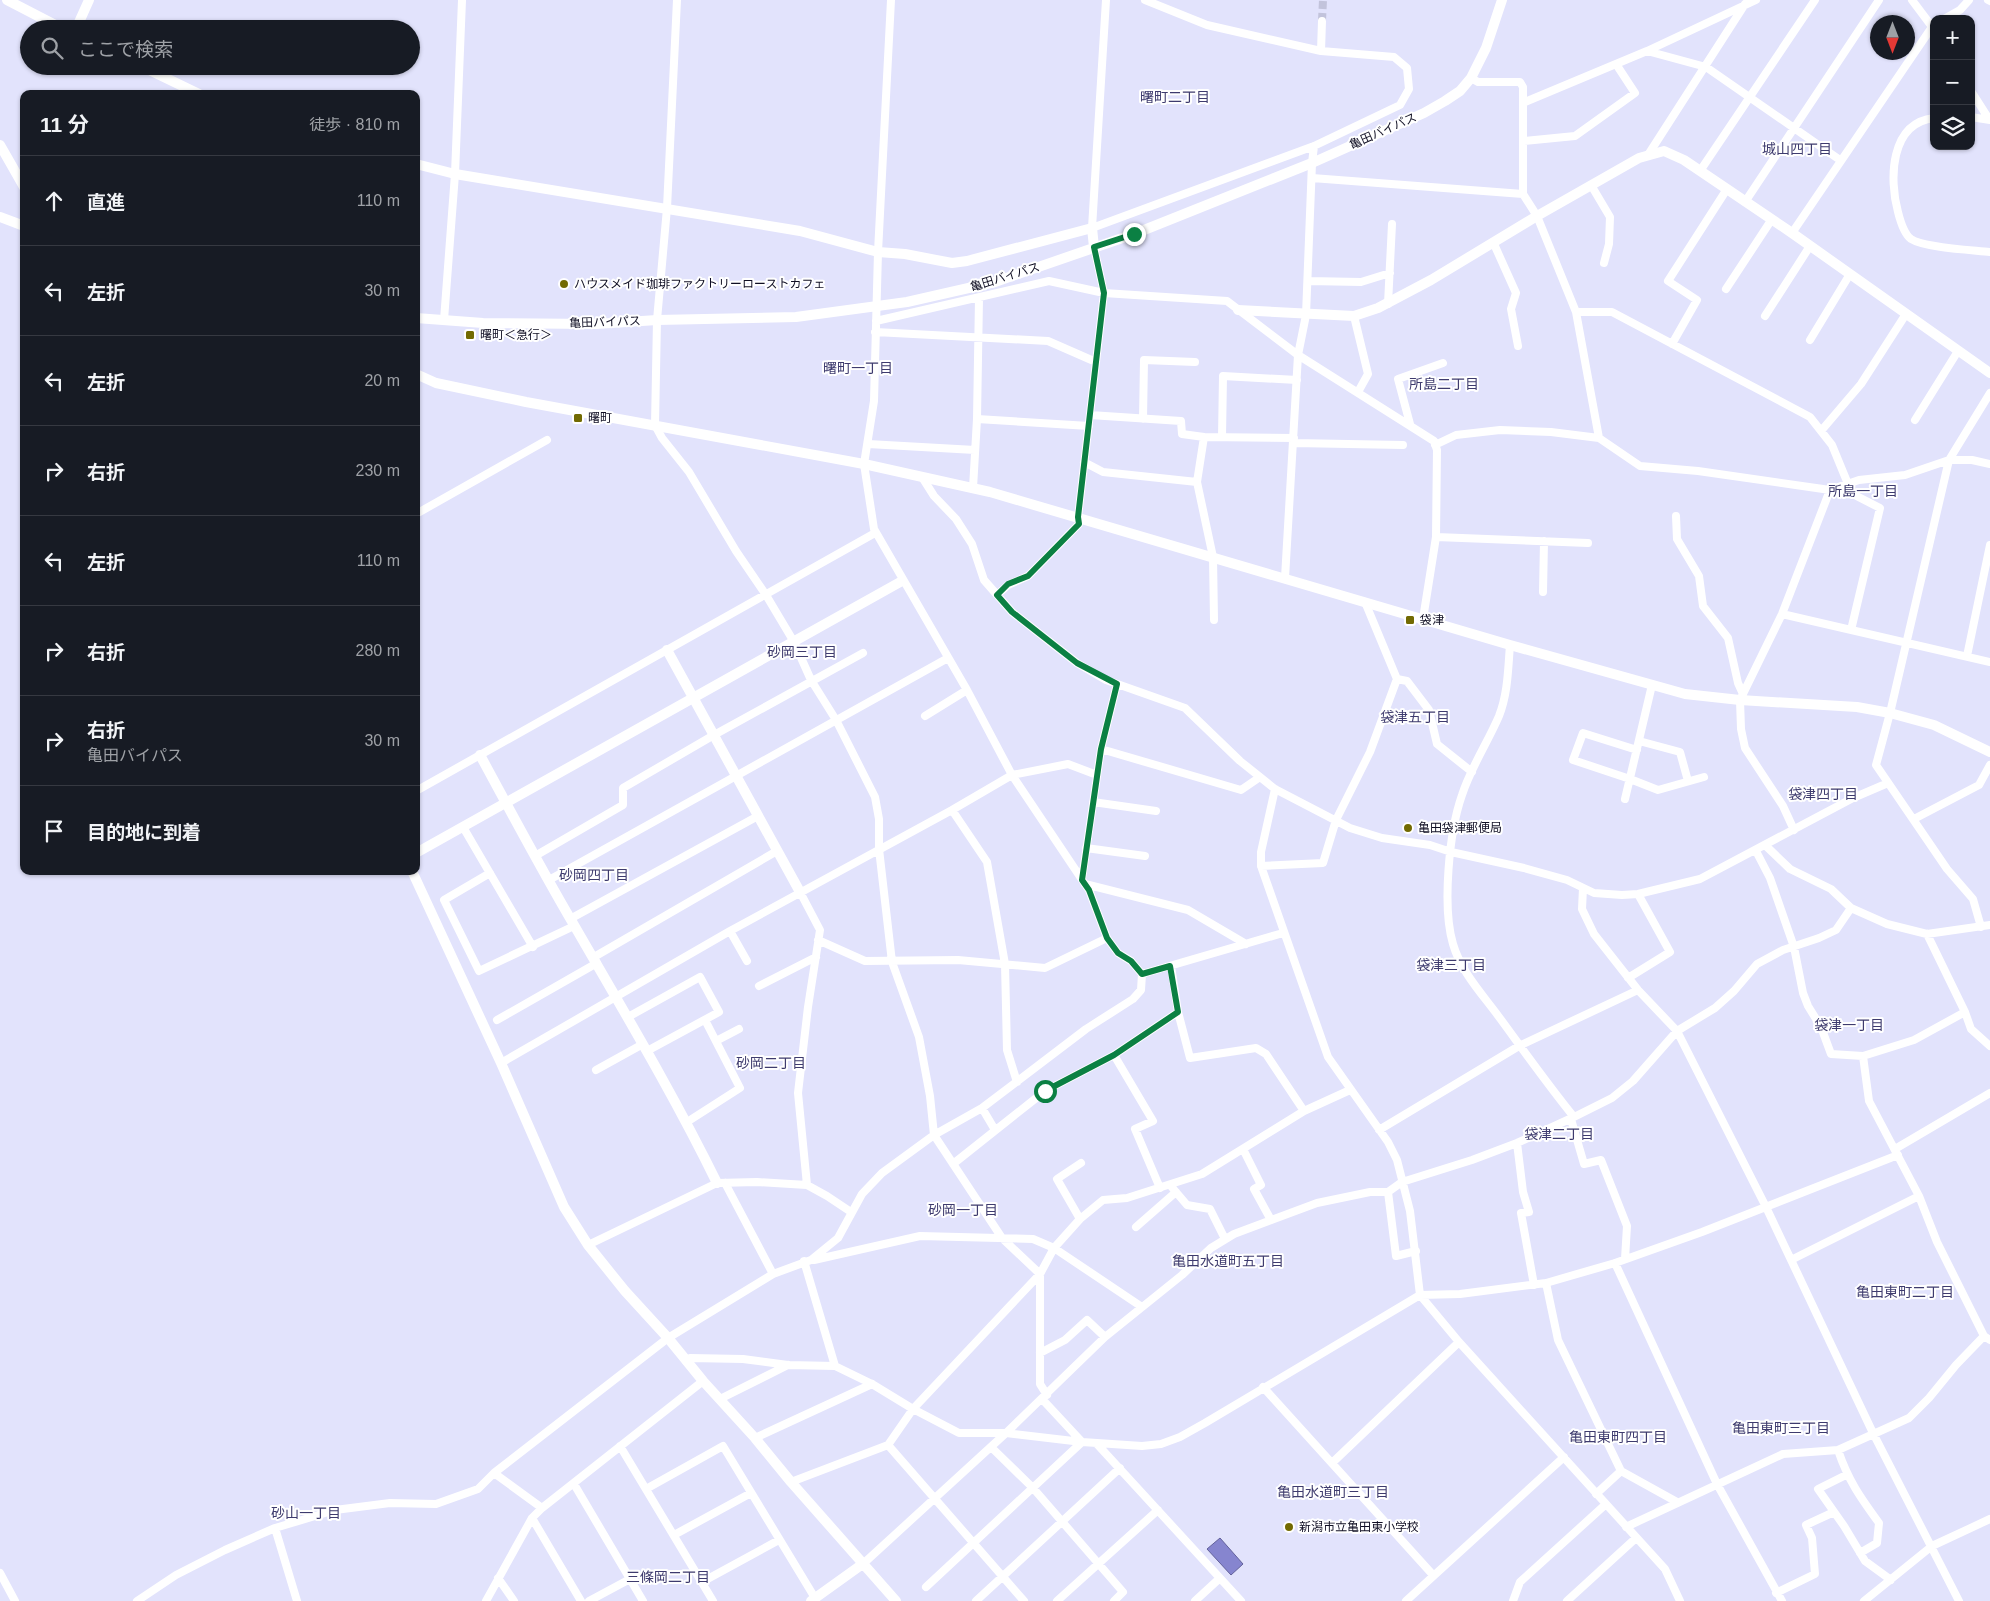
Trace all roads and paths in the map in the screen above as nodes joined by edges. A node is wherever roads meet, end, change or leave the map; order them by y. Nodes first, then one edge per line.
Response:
1 (7, 0) edge
2 (89, 0) edge
3 (462, 0) edge
4 (677, 0) edge
5 (891, 0) edge
6 (1106, 0) edge
7 (1145, 0) edge
8 (1502, 0) edge
9 (1756, 0) edge
10 (1815, 0) edge
11 (1879, 0) edge
12 (1912, 0) edge
13 (1969, 0) edge
14 (1745, 4) junction
15 (1951, 15) edge
16 (45, 20) edge
17 (80, 20) edge
18 (1322, 21) tunnel mouth
19 (1930, 22) edge
20 (1930, 30) edge
21 (1321, 51) junction
22 (1647, 51) junction
23 (1616, 64) junction
24 (1706, 67) junction
25 (160, 75) edge
26 (1471, 78) junction
27 (191, 90) edge
28 (1750, 97) junction
29 (1975, 97) edge
30 (1525, 102) junction
31 (1930, 118) edge
32 (1975, 118) edge
33 (1989, 120) edge
34 (1793, 128) junction
35 (1524, 141) junction
36 (0, 145) edge
37 (1314, 146) junction
38 (1648, 155) junction
39 (1840, 160) junction
40 (1312, 163) junction
41 (420, 165) edge
42 (1700, 171) junction
43 (455, 174) junction
44 (1312, 178) junction
45 (20, 180) edge
46 (1590, 185) junction
47 (1727, 189) junction
48 (1523, 194) junction
49 (1745, 202) junction
50 (667, 208) junction
51 (1538, 216) junction
52 (0, 217) edge
53 (1772, 219) junction
54 (20, 224) edge
55 (1392, 224) dead end
56 (1092, 228) junction
57 (1792, 233) junction
58 (1494, 244) junction
59 (1810, 246) junction
60 (1094, 247) junction
61 (878, 252) junction
62 (1990, 252) edge
63 (1604, 263) dead end
64 (1390, 273) junction
65 (1850, 274) junction
66 (1308, 281) junction
67 (1726, 289) dead end
68 (1104, 293) junction
69 (979, 298) junction
70 (1388, 304) junction
71 (876, 306) junction
72 (1238, 310) junction
73 (1576, 312) junction
74 (1906, 314) junction
75 (1306, 315) junction
76 (1354, 316) junction
77 (1765, 316) dead end
78 (420, 318) edge
79 (444, 320) junction
80 (657, 320) junction
81 (876, 321) junction
82 (875, 332) junction
83 (978, 338) junction
84 (1810, 340) dead end
85 (1672, 344) junction
86 (1518, 346) dead end
87 (1958, 351) junction
88 (1298, 355) junction
89 (1096, 362) junction
90 (1195, 362) dead end
91 (1443, 363) dead end
92 (1990, 373) edge
93 (420, 376) edge
94 (1297, 380) junction
95 (1358, 392) junction
96 (1990, 393) edge
97 (1090, 415) junction
98 (977, 419) junction
99 (1143, 419) junction
100 (1915, 420) dead end
101 (1410, 424) junction
102 (655, 425) junction
103 (1088, 426) junction
104 (1821, 431) junction
105 (1204, 437) junction
106 (1222, 437) junction
107 (1599, 438) junction
108 (546, 440) dead end
109 (1294, 441) junction
110 (868, 444) junction
111 (1435, 445) junction
112 (1402, 446) dead end
113 (975, 450) junction
114 (1949, 460) junction
115 (1084, 462) junction
116 (864, 464) junction
117 (1990, 464) edge
118 (922, 477) junction
119 (1197, 482) junction
120 (1848, 484) junction
121 (1839, 487) junction
122 (972, 488) junction
123 (1830, 490) junction
124 (420, 512) edge
125 (1676, 516) dead end
126 (1078, 517) junction
127 (875, 533) junction
128 (1436, 537) junction
129 (1544, 541) junction
130 (1588, 543) dead end
131 (1990, 545) edge
132 (1212, 557) junction
133 (1285, 578) junction
134 (902, 581) junction
135 (1542, 592) dead end
136 (766, 595) junction
137 (997, 595) junction
138 (1365, 602) junction
139 (1782, 614) junction
140 (1423, 619) junction
141 (1214, 620) dead end
142 (1851, 630) junction
143 (794, 642) junction
144 (1906, 643) junction
145 (1510, 645) junction
146 (667, 650) junction
147 (863, 653) dead end
148 (1967, 656) junction
149 (948, 658) junction
150 (1990, 662) edge
151 (1397, 679) junction
152 (811, 680) junction
153 (1117, 684) junction
154 (1652, 684) junction
155 (968, 690) junction
156 (1741, 697) junction
157 (694, 698) junction
158 (1890, 713) junction
159 (925, 716) dead end
160 (836, 720) junction
161 (714, 735) junction
162 (1639, 741) junction
163 (1101, 749) junction
164 (1637, 750) junction
165 (1990, 752) edge
166 (480, 755) junction
167 (1990, 765) edge
168 (1472, 772) junction
169 (1012, 775) junction
170 (1097, 775) junction
171 (736, 776) junction
172 (1704, 776) dead end
173 (1260, 777) junction
174 (1630, 778) junction
175 (1688, 781) junction
176 (1888, 782) junction
177 (420, 789) edge
178 (1275, 789) junction
179 (1625, 799) dead end
180 (1093, 802) junction
181 (506, 803) junction
182 (952, 810) junction
183 (1156, 811) dead end
184 (758, 816) junction
185 (1914, 819) junction
186 (1336, 820) junction
187 (463, 827) junction
188 (1794, 830) junction
189 (1765, 845) junction
190 (1086, 848) junction
191 (879, 849) junction
192 (1756, 850) junction
193 (420, 851) edge
194 (777, 851) junction
195 (1450, 852) junction
196 (536, 856) junction
197 (1145, 856) dead end
198 (1261, 866) junction
199 (490, 873) junction
200 (414, 875) edge
201 (549, 880) junction
202 (1083, 882) junction
203 (1582, 888) junction
204 (800, 892) junction
205 (1638, 894) junction
206 (1851, 908) junction
207 (572, 922) junction
208 (1990, 925) edge
209 (1981, 926) junction
210 (730, 931) junction
211 (1283, 933) junction
212 (1927, 934) junction
213 (1107, 938) junction
214 (818, 940) junction
215 (1246, 944) junction
216 (533, 946) junction
217 (1794, 946) junction
218 (816, 957) junction
219 (595, 960) junction
220 (747, 961) dead end
221 (892, 962) junction
222 (1005, 964) junction
223 (1170, 966) junction
224 (1142, 974) junction
225 (1628, 978) junction
226 (759, 986) dead end
227 (1638, 990) junction
228 (616, 996) junction
229 (1178, 1012) junction
230 (1965, 1012) junction
231 (628, 1017) junction
232 (497, 1020) dead end
233 (704, 1020) junction
234 (739, 1029) dead end
235 (1677, 1031) junction
236 (716, 1042) junction
237 (1519, 1046) junction
238 (1990, 1046) edge
239 (645, 1047) junction
240 (1114, 1055) junction
241 (1863, 1056) junction
242 (501, 1063) junction
243 (596, 1070) dead end
244 (1017, 1082) junction
245 (1350, 1090) junction
246 (1990, 1093) edge
247 (982, 1108) junction
248 (1304, 1111) junction
249 (1572, 1118) junction
250 (687, 1122) junction
251 (995, 1130) junction
252 (1379, 1130) junction
253 (934, 1135) junction
254 (1517, 1143) junction
255 (1244, 1149) junction
256 (1896, 1152) junction
257 (1081, 1162) dead end
258 (953, 1164) junction
259 (1402, 1182) junction
260 (721, 1183) junction
261 (1170, 1184) junction
262 (807, 1186) junction
263 (1160, 1188) junction
264 (1176, 1192) junction
265 (1388, 1192) junction
266 (1918, 1196) junction
267 (1766, 1206) junction
268 (850, 1212) junction
269 (1080, 1219) junction
270 (1271, 1220) junction
271 (1136, 1227) dead end
272 (1002, 1238) junction
273 (1225, 1239) junction
274 (588, 1245) junction
275 (1054, 1248) junction
276 (1416, 1251) junction
277 (1624, 1259) junction
278 (1791, 1260) junction
279 (808, 1261) junction
280 (1615, 1263) junction
281 (772, 1274) junction
282 (1040, 1274) junction
283 (1546, 1283) junction
284 (1534, 1285) junction
285 (1420, 1295) junction
286 (1142, 1308) junction
287 (1105, 1337) junction
288 (668, 1338) junction
289 (1987, 1338) edge
290 (1459, 1342) junction
291 (1040, 1352) junction
292 (686, 1361) junction
293 (788, 1365) junction
294 (835, 1366) junction
295 (703, 1381) junction
296 (872, 1384) junction
297 (1263, 1387) junction
298 (1044, 1397) junction
299 (720, 1400) junction
300 (913, 1409) junction
301 (1006, 1433) junction
302 (1873, 1433) junction
303 (755, 1438) junction
304 (1082, 1442) junction
305 (888, 1444) junction
306 (1097, 1444) junction
307 (620, 1446) junction
308 (991, 1447) junction
309 (1838, 1450) junction
310 (1564, 1457) junction
311 (1332, 1463) junction
312 (1120, 1468) junction
313 (1621, 1470) junction
314 (494, 1473) junction
315 (1846, 1475) junction
316 (791, 1482) junction
317 (574, 1484) junction
318 (1717, 1484) junction
319 (1033, 1488) junction
320 (646, 1489) junction
321 (751, 1493) junction
322 (1596, 1494) junction
323 (935, 1500) junction
324 (1677, 1502) junction
325 (1606, 1504) junction
326 (542, 1508) junction
327 (1158, 1510) junction
328 (1834, 1512) junction
329 (532, 1518) junction
330 (1990, 1519) edge
331 (1062, 1523) junction
332 (1626, 1527) junction
333 (275, 1528) junction
334 (674, 1535) junction
335 (1636, 1538) junction
336 (779, 1540) junction
337 (973, 1543) junction
338 (1932, 1546) junction
339 (1860, 1553) junction
340 (864, 1563) junction
341 (1098, 1564) junction
342 (0, 1573) edge
343 (1433, 1575) junction
344 (498, 1578) junction
345 (1003, 1578) junction
346 (1220, 1578) junction
347 (630, 1579) junction
348 (1890, 1580) junction
349 (702, 1582) junction
350 (926, 1586) dead end
351 (1413, 1594) junction
352 (1778, 1599) edge
353 (813, 1600) edge
354 (15, 1601) edge
355 (137, 1601) edge
356 (297, 1601) edge
357 (486, 1601) edge
358 (514, 1601) edge
359 (581, 1601) edge
360 (589, 1601) edge
361 (643, 1601) edge
362 (713, 1601) edge
363 (896, 1601) edge
364 (976, 1601) edge
365 (1024, 1601) edge
366 (1057, 1601) edge
367 (1114, 1601) edge
368 (1195, 1601) edge
369 (1241, 1601) edge
370 (1406, 1601) edge
371 (1419, 1601) edge
372 (1513, 1601) edge
373 (1567, 1601) edge
374 (1680, 1601) edge
375 (1864, 1601) edge
376 (1959, 1601) edge

1 - 16 street
2 - 17 street
3 - 43 street
4 - 50 street
5 - 61 street
6 - 56 street
7 - 21 street
8 - 26 street, 亀田バイパス
9 - 14 street
10 - 28 street
11 - 34 street
12 - 19 street
13 - 15 street
14 - 22 street
14 - 24 street
18 - 21 street
20 - 39 street
21 - 37 street
22 - 23 street
22 - 24 street
23 - 30 street
23 - 35 street
24 - 28 street
24 - 38 street
25 - 27 street
26 - 30 street
26 - 40 street, 亀田バイパス
28 - 34 street
28 - 42 street
29 - 33 street
30 - 35 street
31 - 62 street
32 - 33 street
34 - 39 street
34 - 49 street
35 - 48 street
36 - 45 street
37 - 40 street
37 - 56 street
38 - 42 street
38 - 46 street
39 - 57 street
40 - 44 street
40 - 60 street, 亀田バイパス
41 - 43 street
42 - 47 street
43 - 50 street
43 - 79 street
44 - 48 street
44 - 66 street
46 - 51 street
46 - 63 street
47 - 49 street
47 - 85 street
48 - 51 street
49 - 53 street
50 - 61 street
50 - 80 street
51 - 58 street
51 - 73 street
52 - 54 street
53 - 57 street
53 - 67 street
55 - 64 street
56 - 60 street
56 - 61 street
57 - 59 street
58 - 70 street
58 - 86 street
59 - 65 street
59 - 77 street
60 - 68 street
60 - 71 street, 亀田バイパス
61 - 71 street
64 - 66 street
64 - 70 street
65 - 74 street
65 - 84 street
66 - 75 street
68 - 69 street
68 - 72 street
68 - 89 street
69 - 81 street
69 - 83 street
70 - 76 street
71 - 80 street, 亀田バイパス
71 - 81 street
72 - 75 street
72 - 88 street
73 - 85 street
73 - 107 street
74 - 87 street
74 - 104 street
75 - 76 street
75 - 88 street
76 - 95 street
78 - 79 street, 亀田バイパス
79 - 80 street, 亀田バイパス
80 - 102 street
81 - 82 street
82 - 83 street
82 - 110 street
83 - 89 street
83 - 98 street
85 - 104 street
87 - 92 street
87 - 100 street
88 - 94 street
88 - 95 street
89 - 97 street
90 - 99 street
91 - 101 street
93 - 102 street
94 - 106 street
94 - 109 street
95 - 101 street
96 - 114 street
97 - 99 street
97 - 103 street
98 - 103 street
98 - 113 street
99 - 105 street
101 - 111 street
102 - 116 street
102 - 136 street
103 - 115 street
104 - 120 street
105 - 106 street
105 - 119 street
106 - 109 street
107 - 111 street
107 - 123 street
108 - 124 street
109 - 112 street
109 - 133 street
110 - 113 street
110 - 116 street
111 - 128 street
113 - 122 street
114 - 117 street
114 - 120 street
114 - 144 street
115 - 119 street
115 - 126 street
116 - 118 street
116 - 127 street
118 - 122 street
118 - 137 street
119 - 132 street
120 - 121 street
121 - 123 street
121 - 142 street
122 - 126 street
123 - 139 street
125 - 156 street
126 - 132 street
126 - 137 street
127 - 134 street
127 - 136 street
128 - 129 street
128 - 140 street
129 - 130 street
129 - 135 street
131 - 148 street
132 - 133 street
132 - 141 street
133 - 138 street
134 - 143 street
134 - 149 street
136 - 143 street
136 - 146 street
137 - 153 street
138 - 140 street
138 - 151 street
139 - 142 street
139 - 156 street
140 - 145 street
142 - 144 street
143 - 152 street
143 - 157 street
144 - 148 street
144 - 158 street
145 - 154 street
145 - 168 street
146 - 157 street
146 - 166 street
147 - 152 street
148 - 150 street
149 - 155 street
149 - 160 street
151 - 168 street
151 - 186 street
152 - 160 street
152 - 161 street
153 - 163 street
153 - 173 street
154 - 156 street
154 - 162 street
155 - 159 street
155 - 169 street
156 - 158 street
156 - 188 street
157 - 161 street
157 - 181 street
158 - 165 street
158 - 176 street
160 - 171 street
160 - 191 street
161 - 171 street
161 - 196 street
162 - 164 street
162 - 175 street
163 - 170 street
163 - 173 street
164 - 174 street
164 - 174 street
166 - 177 street
166 - 181 street
167 - 185 street
168 - 195 street
169 - 170 street
169 - 182 street
169 - 202 street
170 - 180 street
171 - 184 street
171 - 201 street
172 - 175 street
173 - 178 street
174 - 175 street
174 - 179 street
176 - 185 street
176 - 188 street
178 - 186 street
178 - 198 street
180 - 183 street
180 - 190 street
181 - 187 street
181 - 196 street
182 - 191 street
182 - 222 street
184 - 194 street
184 - 207 street
185 - 209 street
186 - 195 street
186 - 198 street
187 - 193 street
187 - 199 street
188 - 189 street
189 - 192 street
189 - 206 street
190 - 197 street
190 - 202 street
191 - 204 street
191 - 221 street
192 - 205 street
192 - 217 street
194 - 204 street
194 - 219 street
195 - 203 street
195 - 237 street
196 - 201 street
198 - 211 street
199 - 216 street
199 - 216 street
200 - 242 street
201 - 207 street
202 - 213 street
202 - 215 street
203 - 205 street
203 - 225 street
204 - 210 street
204 - 214 street
205 - 225 street
206 - 212 street
206 - 217 street
207 - 216 street
207 - 219 street
208 - 209 street
209 - 212 street
210 - 220 street
210 - 228 street
211 - 215 street
211 - 245 street
212 - 230 street
213 - 222 street
213 - 224 street
214 - 218 street
214 - 221 street
215 - 223 street
217 - 235 street
217 - 241 street
218 - 226 street
218 - 262 street
219 - 228 street
219 - 232 street
221 - 222 street
221 - 253 street
222 - 244 street
223 - 224 street
223 - 229 street
224 - 244 street
225 - 227 street
227 - 235 street
227 - 237 street
228 - 231 street
228 - 242 street
229 - 240 street
229 - 248 street
230 - 238 street
230 - 241 street
231 - 233 street
231 - 239 street
233 - 236 street
233 - 239 street
234 - 236 street
235 - 249 street
235 - 267 street
236 - 250 street
237 - 249 street
237 - 252 street
239 - 243 street
239 - 250 street
240 - 251 street
240 - 263 street
241 - 256 street
242 - 274 street
244 - 247 street
245 - 248 street
245 - 252 street
246 - 256 street
247 - 251 street
247 - 253 street
248 - 255 street
249 - 254 street
249 - 277 street
250 - 260 street
251 - 258 street
252 - 259 street
253 - 258 street
253 - 268 street
254 - 259 street
254 - 284 street
255 - 261 street
255 - 270 street
256 - 266 street
256 - 267 street
257 - 269 street
258 - 272 street
259 - 265 street
259 - 276 street
260 - 262 street
260 - 274 street
260 - 281 street
261 - 263 street
261 - 264 street
262 - 268 street
263 - 269 street
264 - 271 street
264 - 273 street
265 - 270 street
265 - 276 street
266 - 278 street
266 - 289 street
267 - 277 street
267 - 278 street
268 - 279 street
269 - 275 street
270 - 273 street
272 - 275 street
272 - 279 street
272 - 282 street
273 - 286 street
274 - 288 street
275 - 282 street
275 - 286 street
276 - 285 street
277 - 280 street
278 - 302 street
279 - 281 street
279 - 294 street
280 - 283 street
280 - 318 street
281 - 288 street
282 - 291 street
282 - 300 street
283 - 284 street
283 - 313 street
284 - 285 street
285 - 290 street
285 - 297 street
286 - 287 street
287 - 291 street
287 - 298 street
288 - 292 street
288 - 314 street
289 - 302 street
290 - 310 street
290 - 311 street
291 - 298 street
292 - 293 street
292 - 295 street
293 - 294 street
293 - 299 street
294 - 296 street
295 - 299 street
295 - 307 street
296 - 300 street
296 - 303 street
297 - 306 street
297 - 311 street
298 - 301 street
298 - 304 street
299 - 303 street
300 - 301 street
300 - 305 street
301 - 304 street
301 - 308 street
302 - 309 street
302 - 338 street
303 - 316 street
304 - 306 street
304 - 319 street
305 - 316 street
305 - 323 street
306 - 312 street
307 - 317 street
307 - 320 street
308 - 319 street
308 - 323 street
309 - 315 street
309 - 318 street
310 - 322 street
310 - 343 street
311 - 343 street
312 - 327 street
312 - 331 street
313 - 322 street
313 - 324 street
314 - 326 street
314 - 333 street
315 - 328 street
315 - 339 street
316 - 340 street
317 - 326 street
317 - 347 street
318 - 324 street
318 - 352 street
319 - 331 street
319 - 337 street
320 - 321 street
320 - 334 street
321 - 334 street
321 - 336 street
322 - 325 street
323 - 337 street
323 - 340 street
324 - 332 street
325 - 332 street
325 - 372 street
326 - 329 street
327 - 341 street
327 - 346 street
328 - 339 street
328 - 352 street
329 - 344 street
329 - 359 street
330 - 338 street
331 - 341 street
331 - 345 street
332 - 335 street
333 - 355 street
333 - 356 street
334 - 349 street
335 - 373 street
335 - 374 street
336 - 349 street
336 - 353 street
337 - 345 street
337 - 350 street
338 - 348 street
338 - 376 street
339 - 348 street
340 - 353 street
340 - 363 street
341 - 366 street
341 - 367 street
342 - 354 street
343 - 351 street
344 - 357 street
344 - 358 street
345 - 364 street
345 - 365 street
346 - 368 street
346 - 369 street
347 - 360 street
347 - 361 street
348 - 375 street
349 - 362 street
351 - 370 street
351 - 371 street

